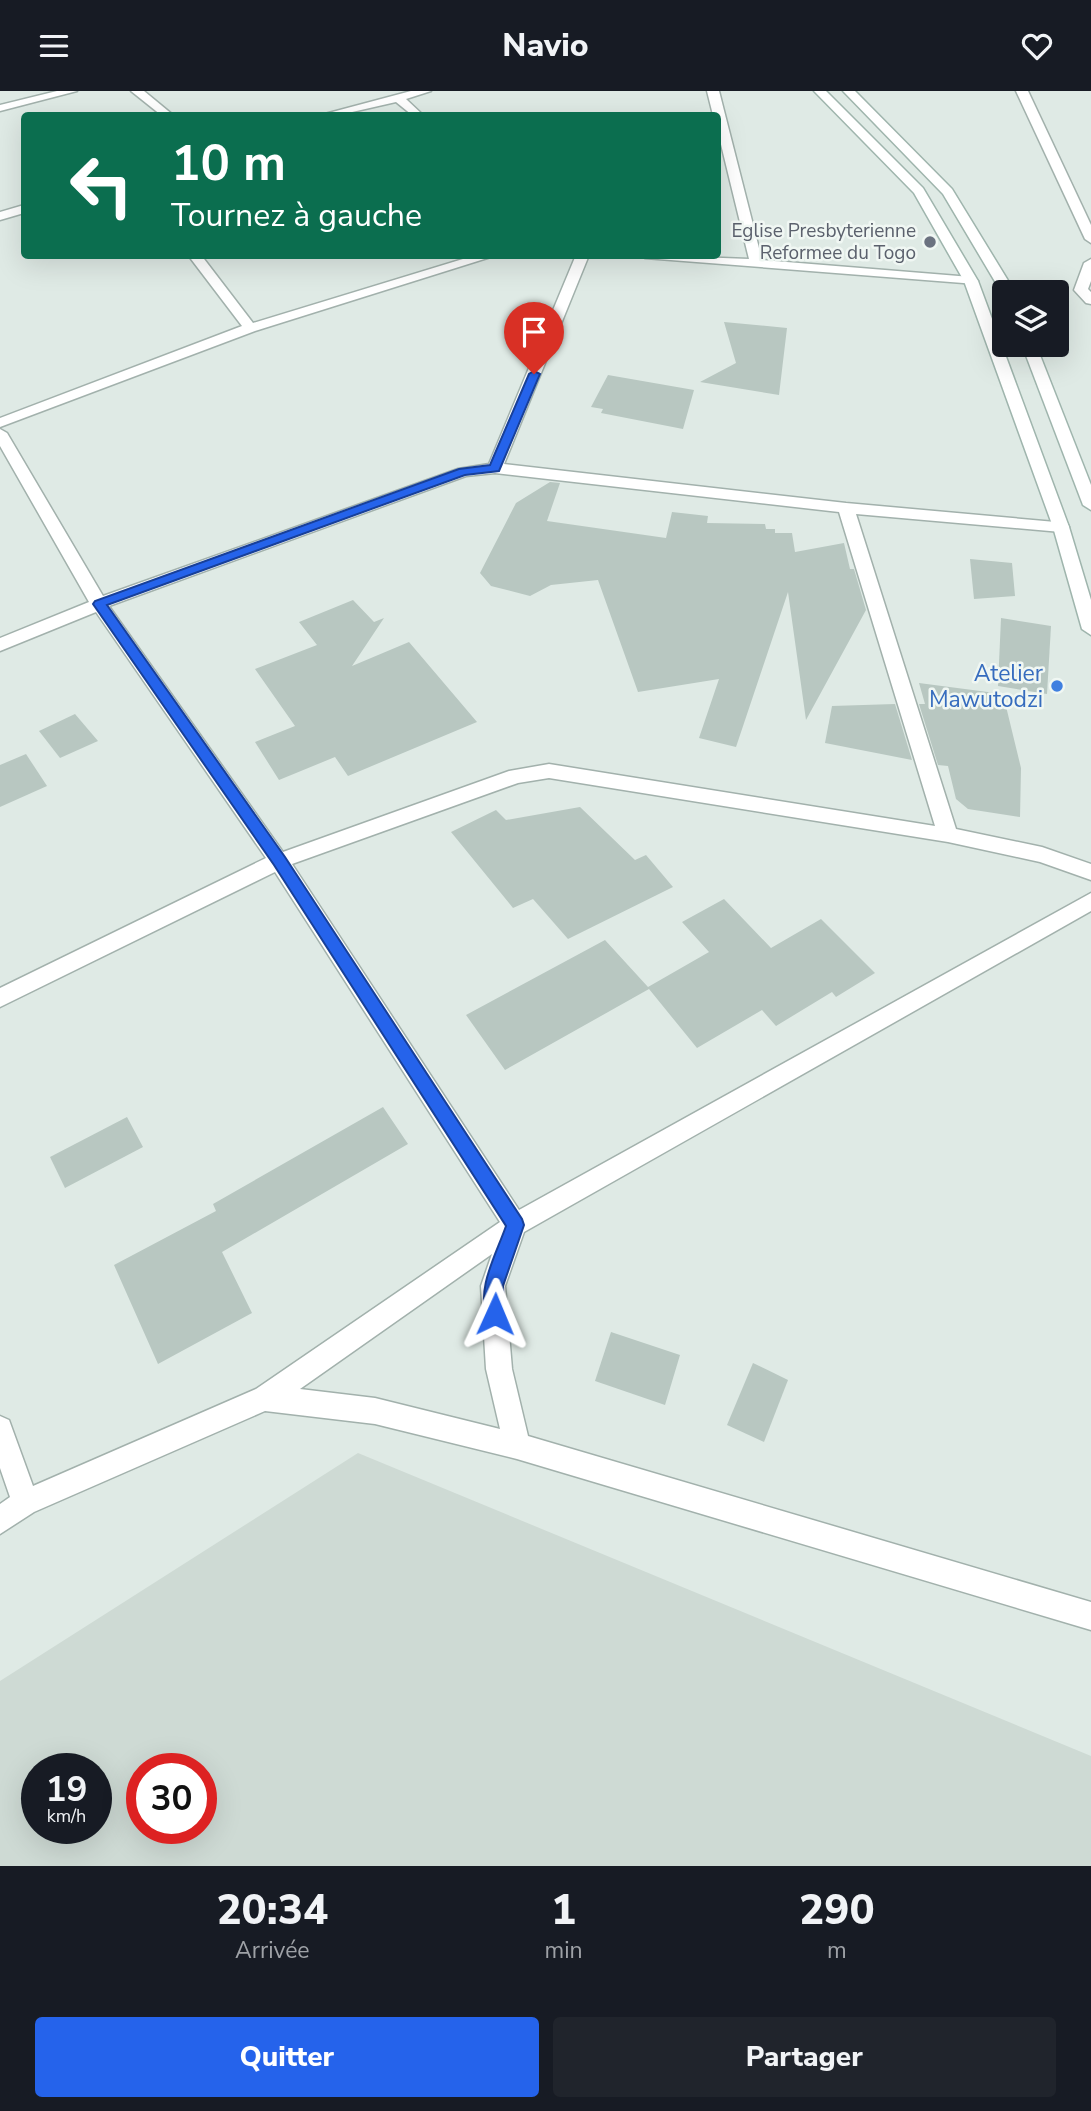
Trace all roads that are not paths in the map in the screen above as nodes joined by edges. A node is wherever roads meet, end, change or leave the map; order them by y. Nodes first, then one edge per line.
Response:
1 (71, 91) edge
2 (137, 91) edge
3 (425, 91) edge
4 (713, 91) edge
5 (821, 91) edge
6 (849, 91) edge
7 (1021, 91) edge
8 (397, 97) junction
9 (0, 109) edge
10 (163, 112) edge
11 (339, 112) edge
12 (414, 112) edge
13 (718, 112) edge
14 (721, 123) edge
15 (21, 210) edge
16 (0, 216) edge
17 (1091, 239) edge
18 (197, 259) edge
19 (478, 259) edge
20 (581, 259) edge
21 (711, 259) edge
22 (756, 262) junction
23 (1091, 263) edge
24 (1001, 280) edge
25 (971, 281) junction
26 (1088, 293) edge
27 (250, 328) junction
28 (1034, 357) edge
29 (0, 423) edge
30 (0, 433) edge
31 (495, 468) junction
32 (1091, 505) edge
33 (846, 508) junction
34 (1061, 527) junction
35 (99, 604) junction
36 (1091, 629) edge
37 (0, 645) edge
38 (948, 835) junction
39 (279, 861) junction
40 (1091, 872) edge
41 (1091, 901) edge
42 (0, 998) edge
43 (515, 1225) junction
44 (265, 1398) junction
45 (0, 1429) edge
46 (517, 1446) junction
47 (25, 1503) junction
48 (0, 1520) edge
49 (1091, 1616) edge

1 - 9 street
2 - 10 street
3 - 8 street
4 - 13 street
5 - 25 street
6 - 24 street
7 - 17 street
8 - 11 street
8 - 12 street
14 - 22 street
15 - 16 street
18 - 27 street
19 - 27 street
20 - 31 street
21 - 22 street
22 - 25 street
23 - 26 street
25 - 34 street
27 - 29 street
28 - 32 street
30 - 35 street
31 - 33 street
31 - 35 street
33 - 34 street
33 - 38 street
34 - 36 street
35 - 37 street
35 - 39 street
38 - 39 street
38 - 40 street
39 - 42 street
39 - 43 street
41 - 43 street
43 - 44 street
43 - 46 street
44 - 46 street
44 - 47 street
45 - 47 street
46 - 49 street
47 - 48 street

